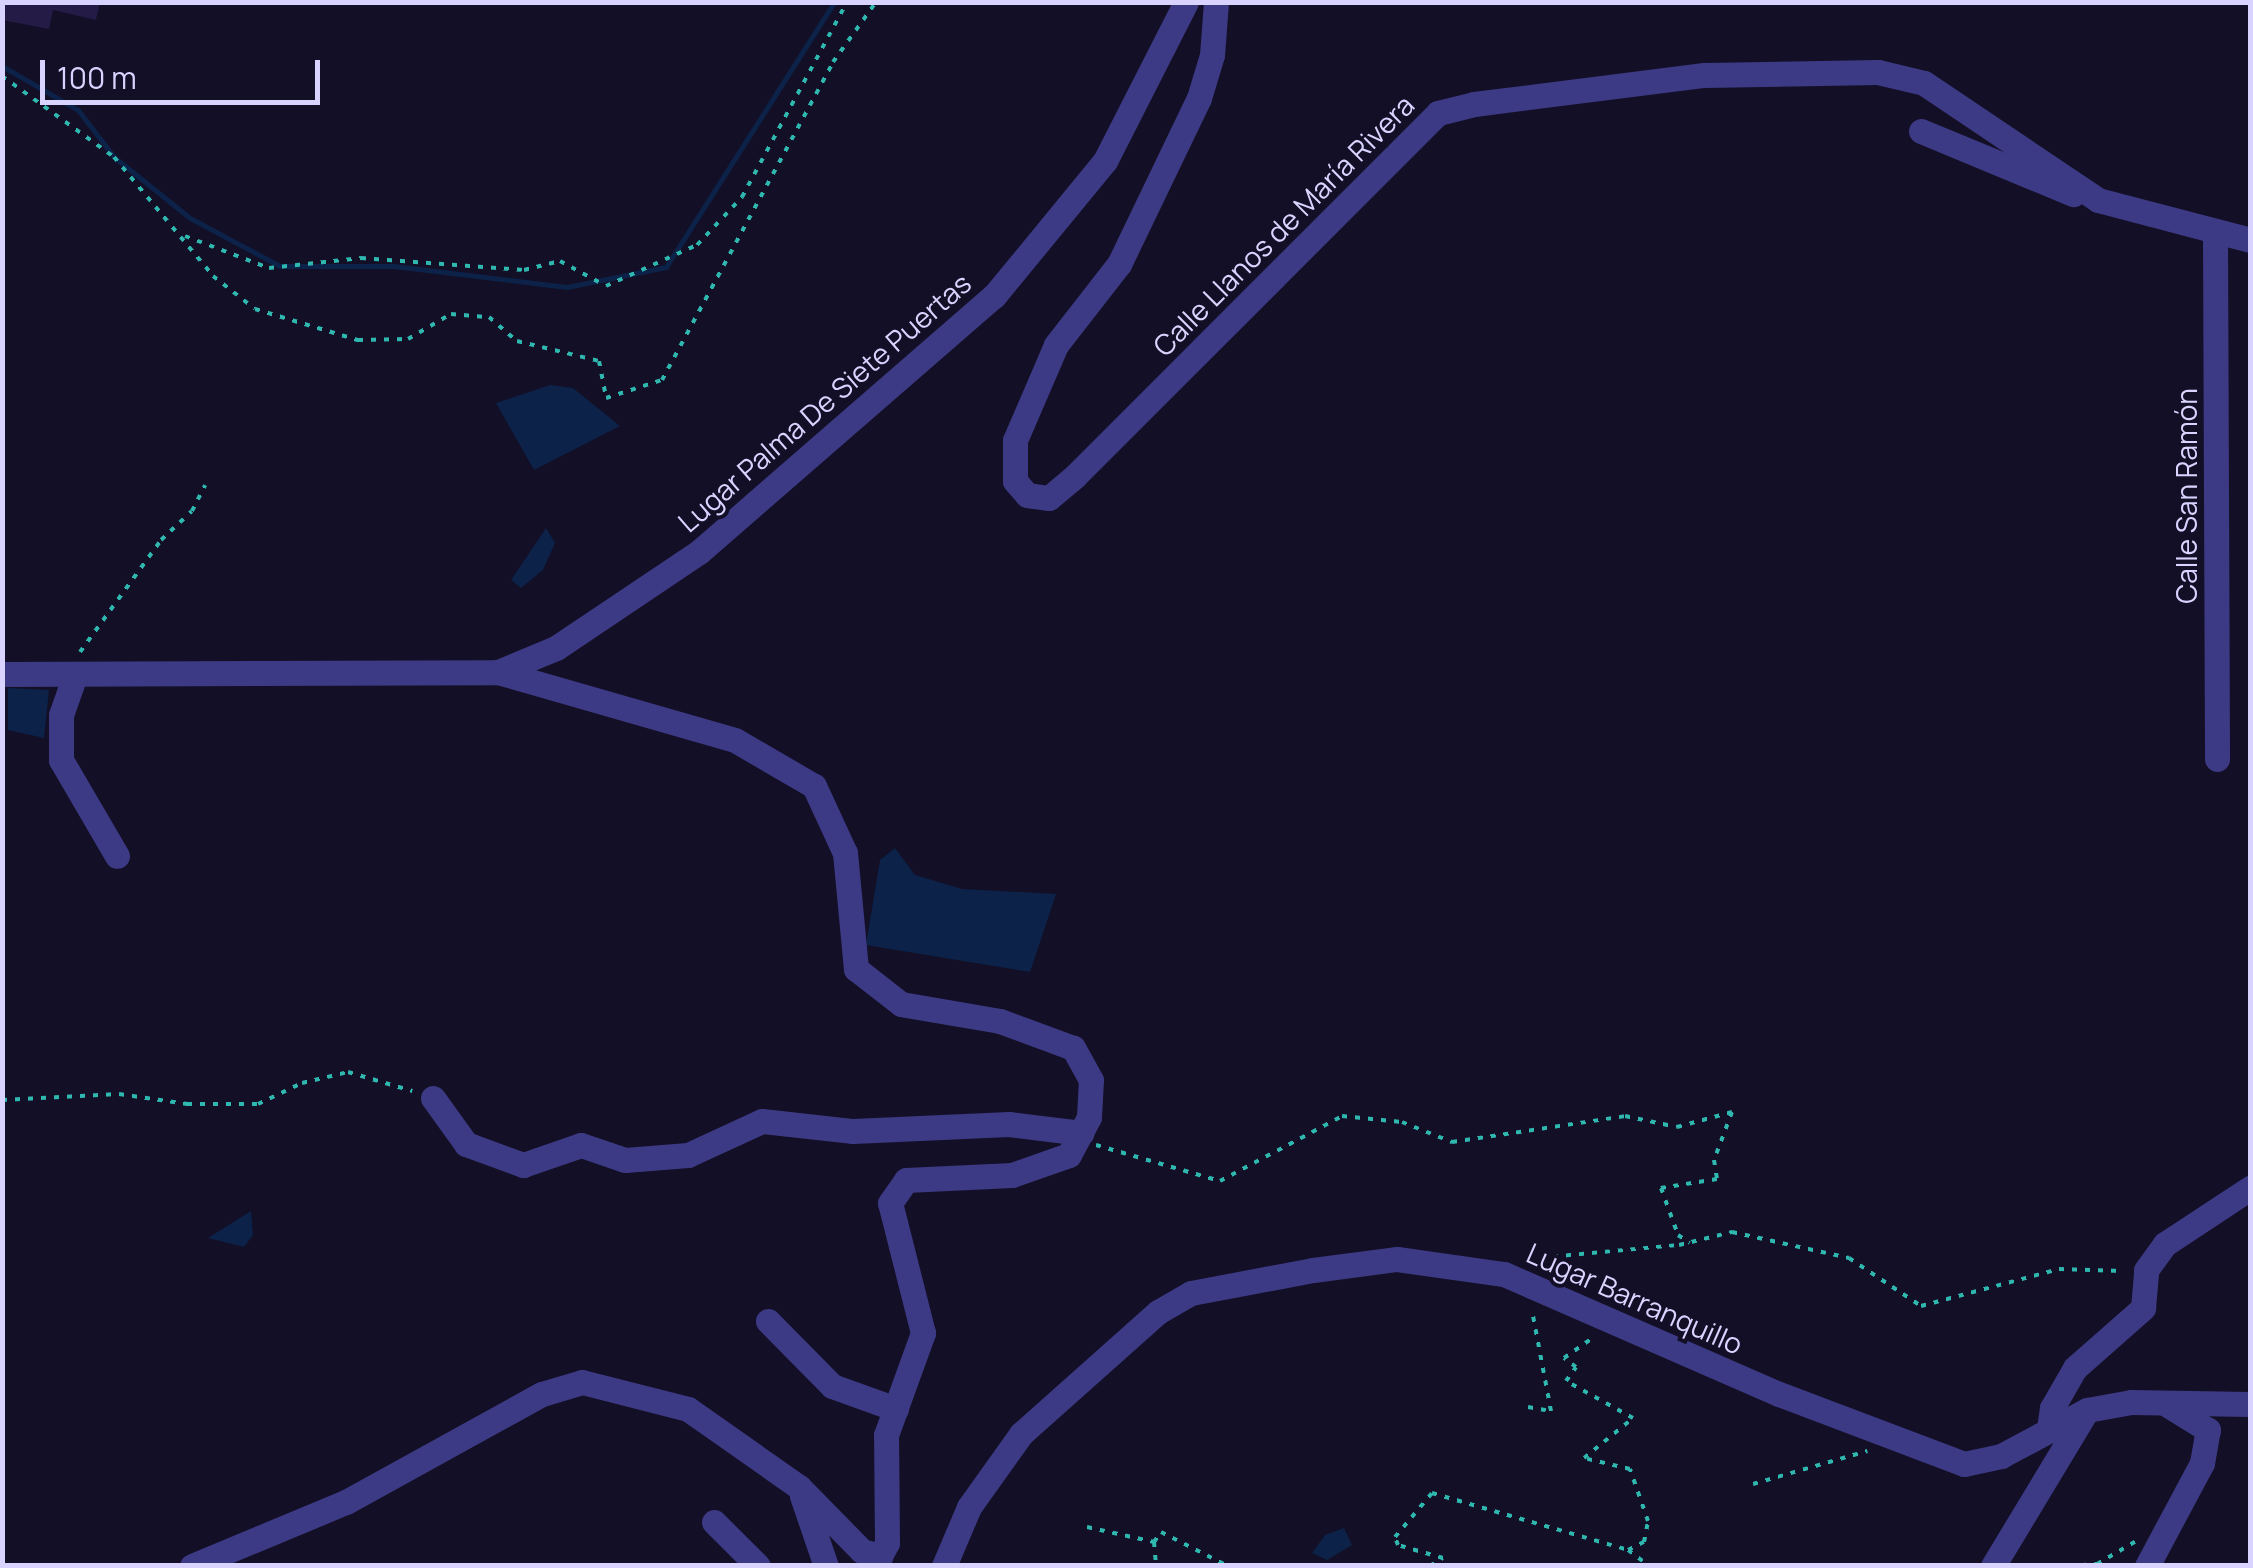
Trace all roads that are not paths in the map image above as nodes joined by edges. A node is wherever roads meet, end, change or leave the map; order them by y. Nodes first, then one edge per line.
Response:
1 (1186, 2) edge
2 (1216, 2) edge
3 (1921, 131) dead end
4 (2098, 200) junction
5 (2215, 232) junction
6 (2250, 240) edge
7 (498, 672) junction
8 (2, 674) edge
9 (75, 674) junction
10 (2217, 759) dead end
11 (117, 856) dead end
12 (433, 1098) road end
13 (1079, 1137) junction
14 (2250, 1188) edge
15 (768, 1321) dead end
16 (2166, 1404) junction
17 (2250, 1404) edge
18 (896, 1409) junction
19 (2088, 1410) junction
20 (2049, 1429) junction
21 (799, 1487) junction
22 (714, 1522) dead end
23 (883, 1560) edge
24 (192, 1566) edge
25 (758, 1566) edge
26 (826, 1566) edge
27 (944, 1566) edge
28 (1994, 1566) edge
29 (2147, 1566) edge

1 - 7 street, Lugar Palma De Siete Puertas
2 - 4 street, Calle Llanos de María Rivera
3 - 4 street
4 - 5 street, Calle Llanos de María Rivera
5 - 6 street, Calle Llanos de María Rivera
5 - 10 street, Calle San Ramón
7 - 9 street, Lugar Palma De Siete Puertas
7 - 13 street
8 - 9 street, Lugar Palma De Siete Puertas
9 - 11 street
12 - 13 street
13 - 18 street
14 - 20 street
15 - 18 street
16 - 17 street
16 - 19 street
16 - 29 street
18 - 23 street
19 - 20 street, Lugar Barranquillo
19 - 28 street
20 - 27 street, Lugar Barranquillo
21 - 23 street
21 - 24 street
21 - 26 street
22 - 25 street

